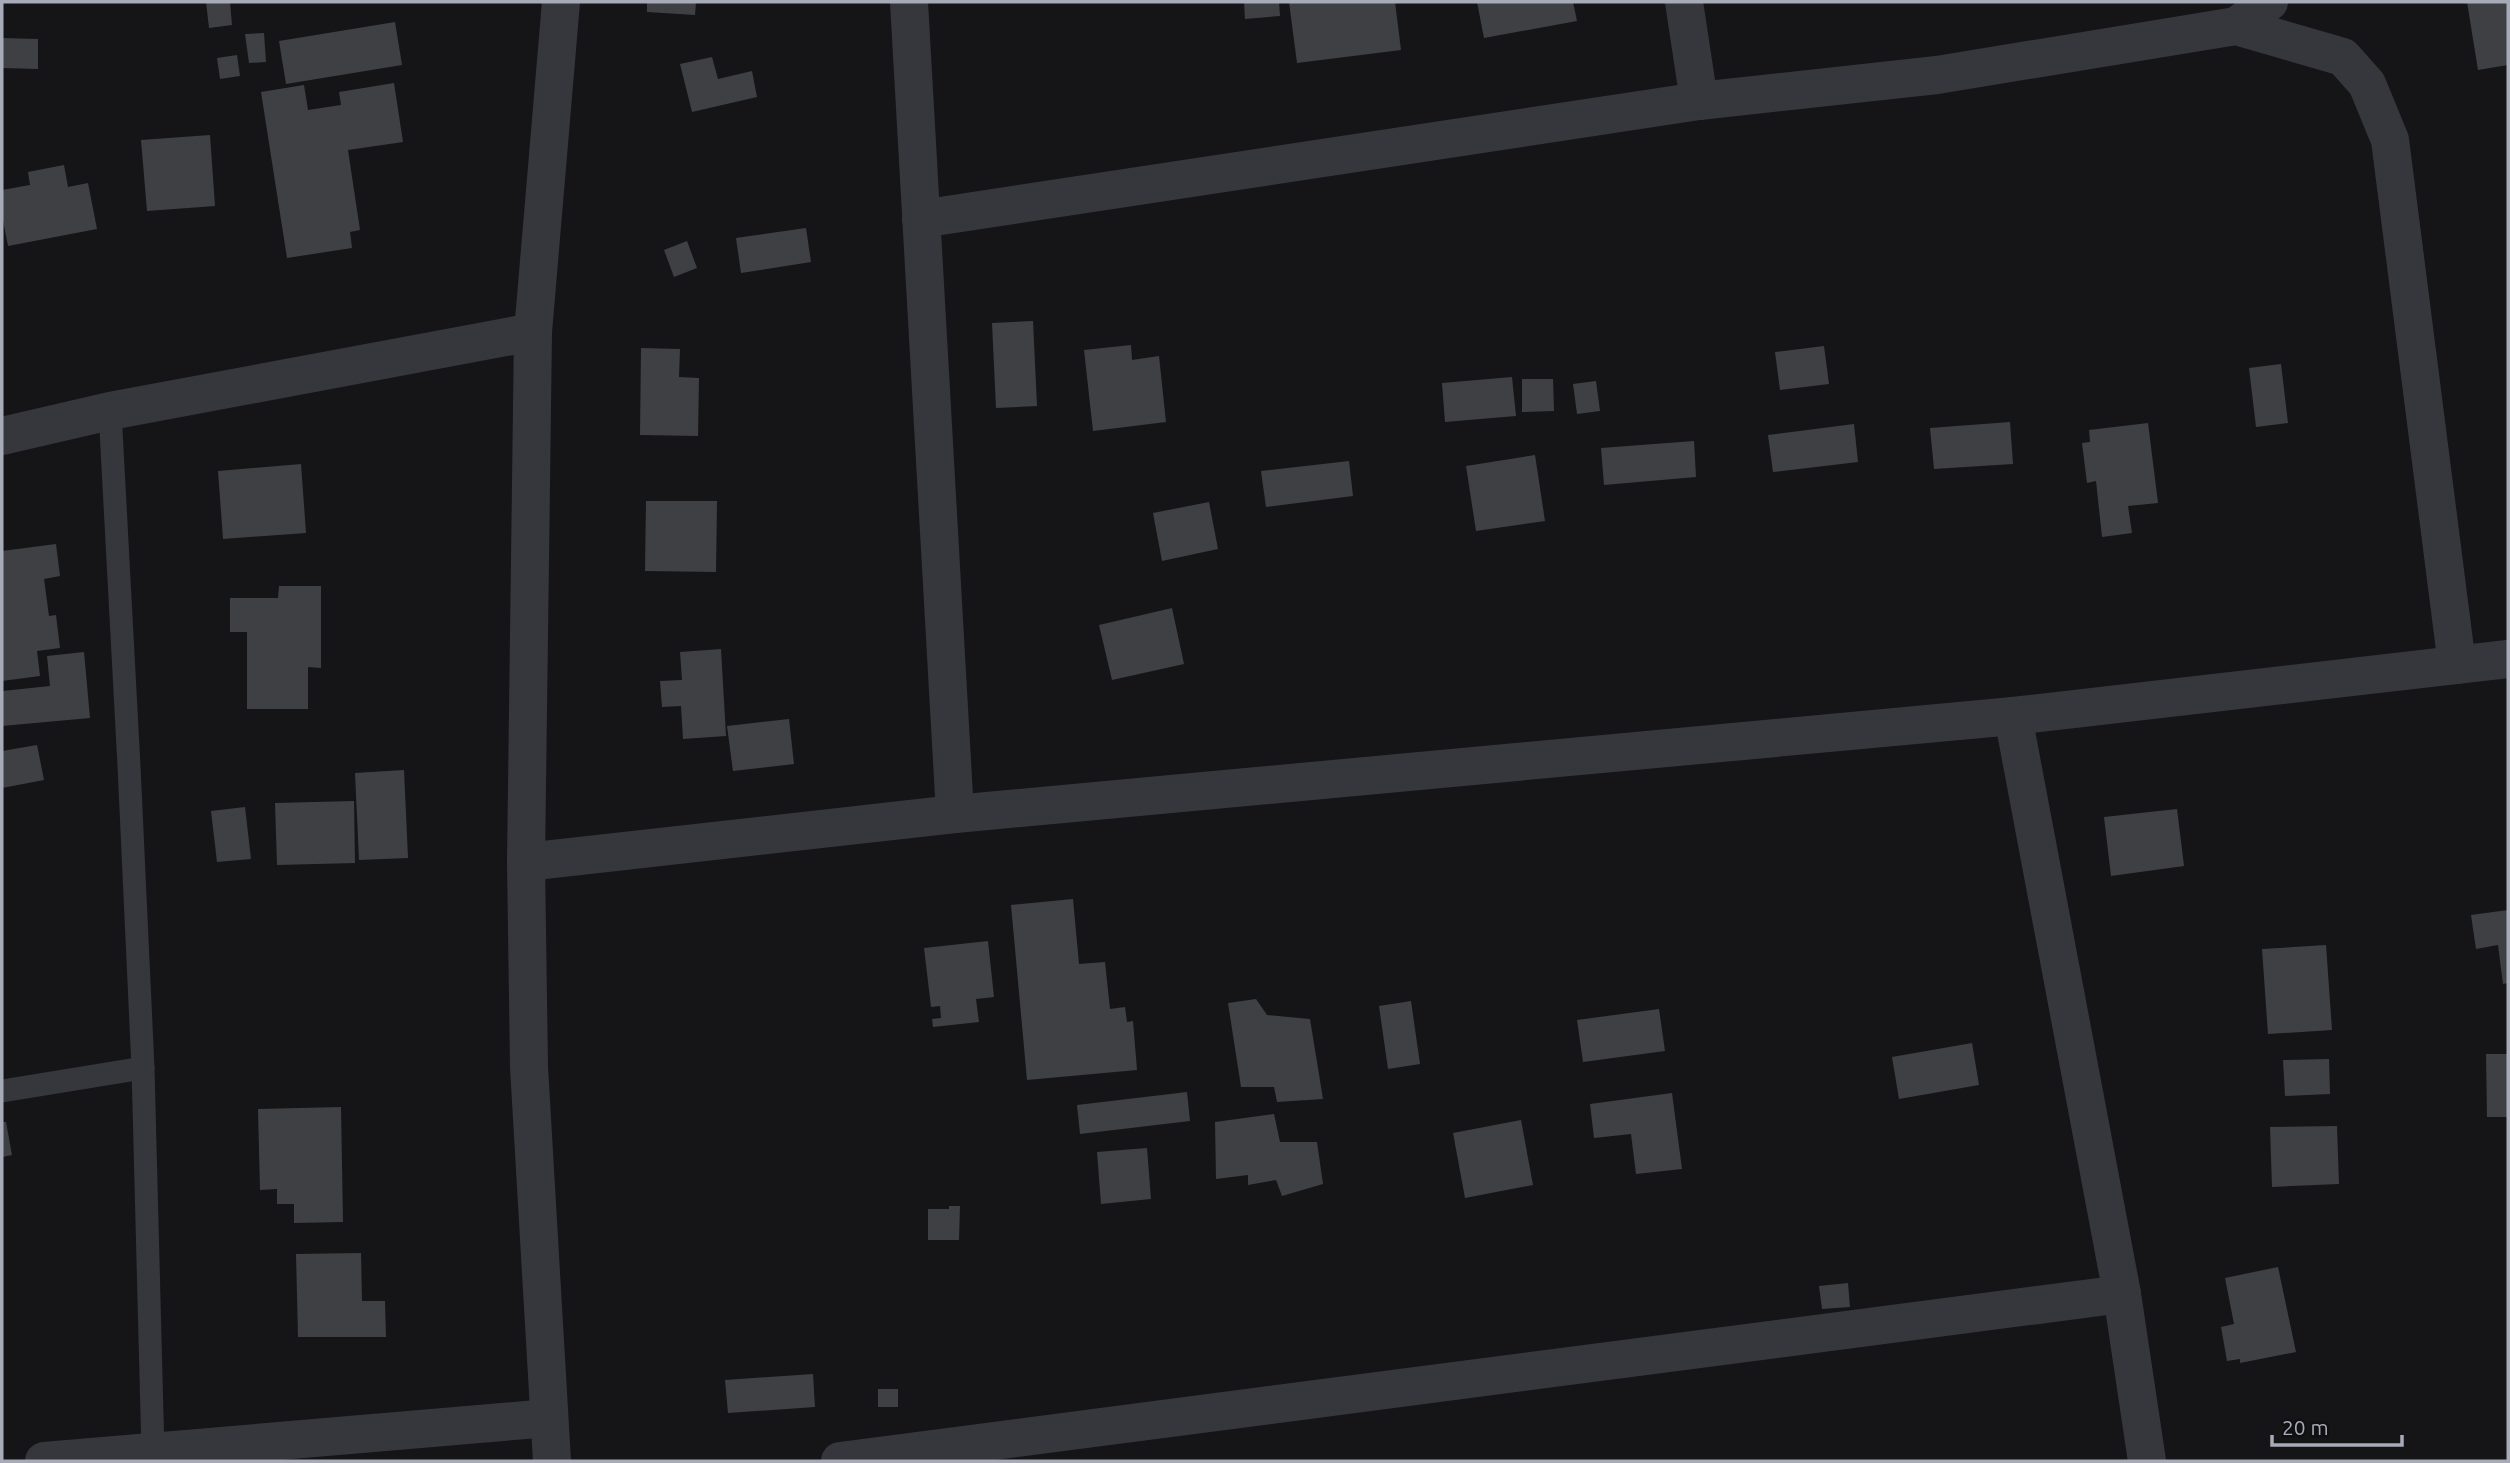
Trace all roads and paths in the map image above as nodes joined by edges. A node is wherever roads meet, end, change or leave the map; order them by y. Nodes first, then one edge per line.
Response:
1 (561, 2) edge
2 (909, 2) edge
3 (1684, 2) edge
4 (2269, 2) edge
5 (2236, 26) junction
6 (1699, 101) junction
7 (921, 219) junction
8 (533, 332) junction
9 (110, 411) junction
10 (2, 436) edge
11 (2508, 659) edge
12 (2456, 665) junction
13 (2013, 716) junction
14 (955, 814) junction
15 (526, 862) junction
16 (142, 1068) junction
17 (2, 1091) edge
18 (2122, 1294) junction
19 (549, 1418) junction
20 (153, 1453) junction
21 (967, 1453) edge
22 (44, 1461) edge
23 (552, 1461) edge
24 (840, 1461) edge
25 (2147, 1461) edge

1 - 8 street
2 - 7 street
3 - 6 street
4 - 5 street
5 - 6 street
5 - 12 street
6 - 7 street
7 - 14 street
8 - 9 street
8 - 15 street
9 - 10 street
9 - 16 lane
11 - 12 street
12 - 13 street
13 - 14 street
13 - 18 street
14 - 15 street
15 - 19 street
16 - 17 lane
16 - 20 lane
18 - 21 street
18 - 25 street
19 - 20 street
19 - 23 street
20 - 22 street
21 - 24 street

